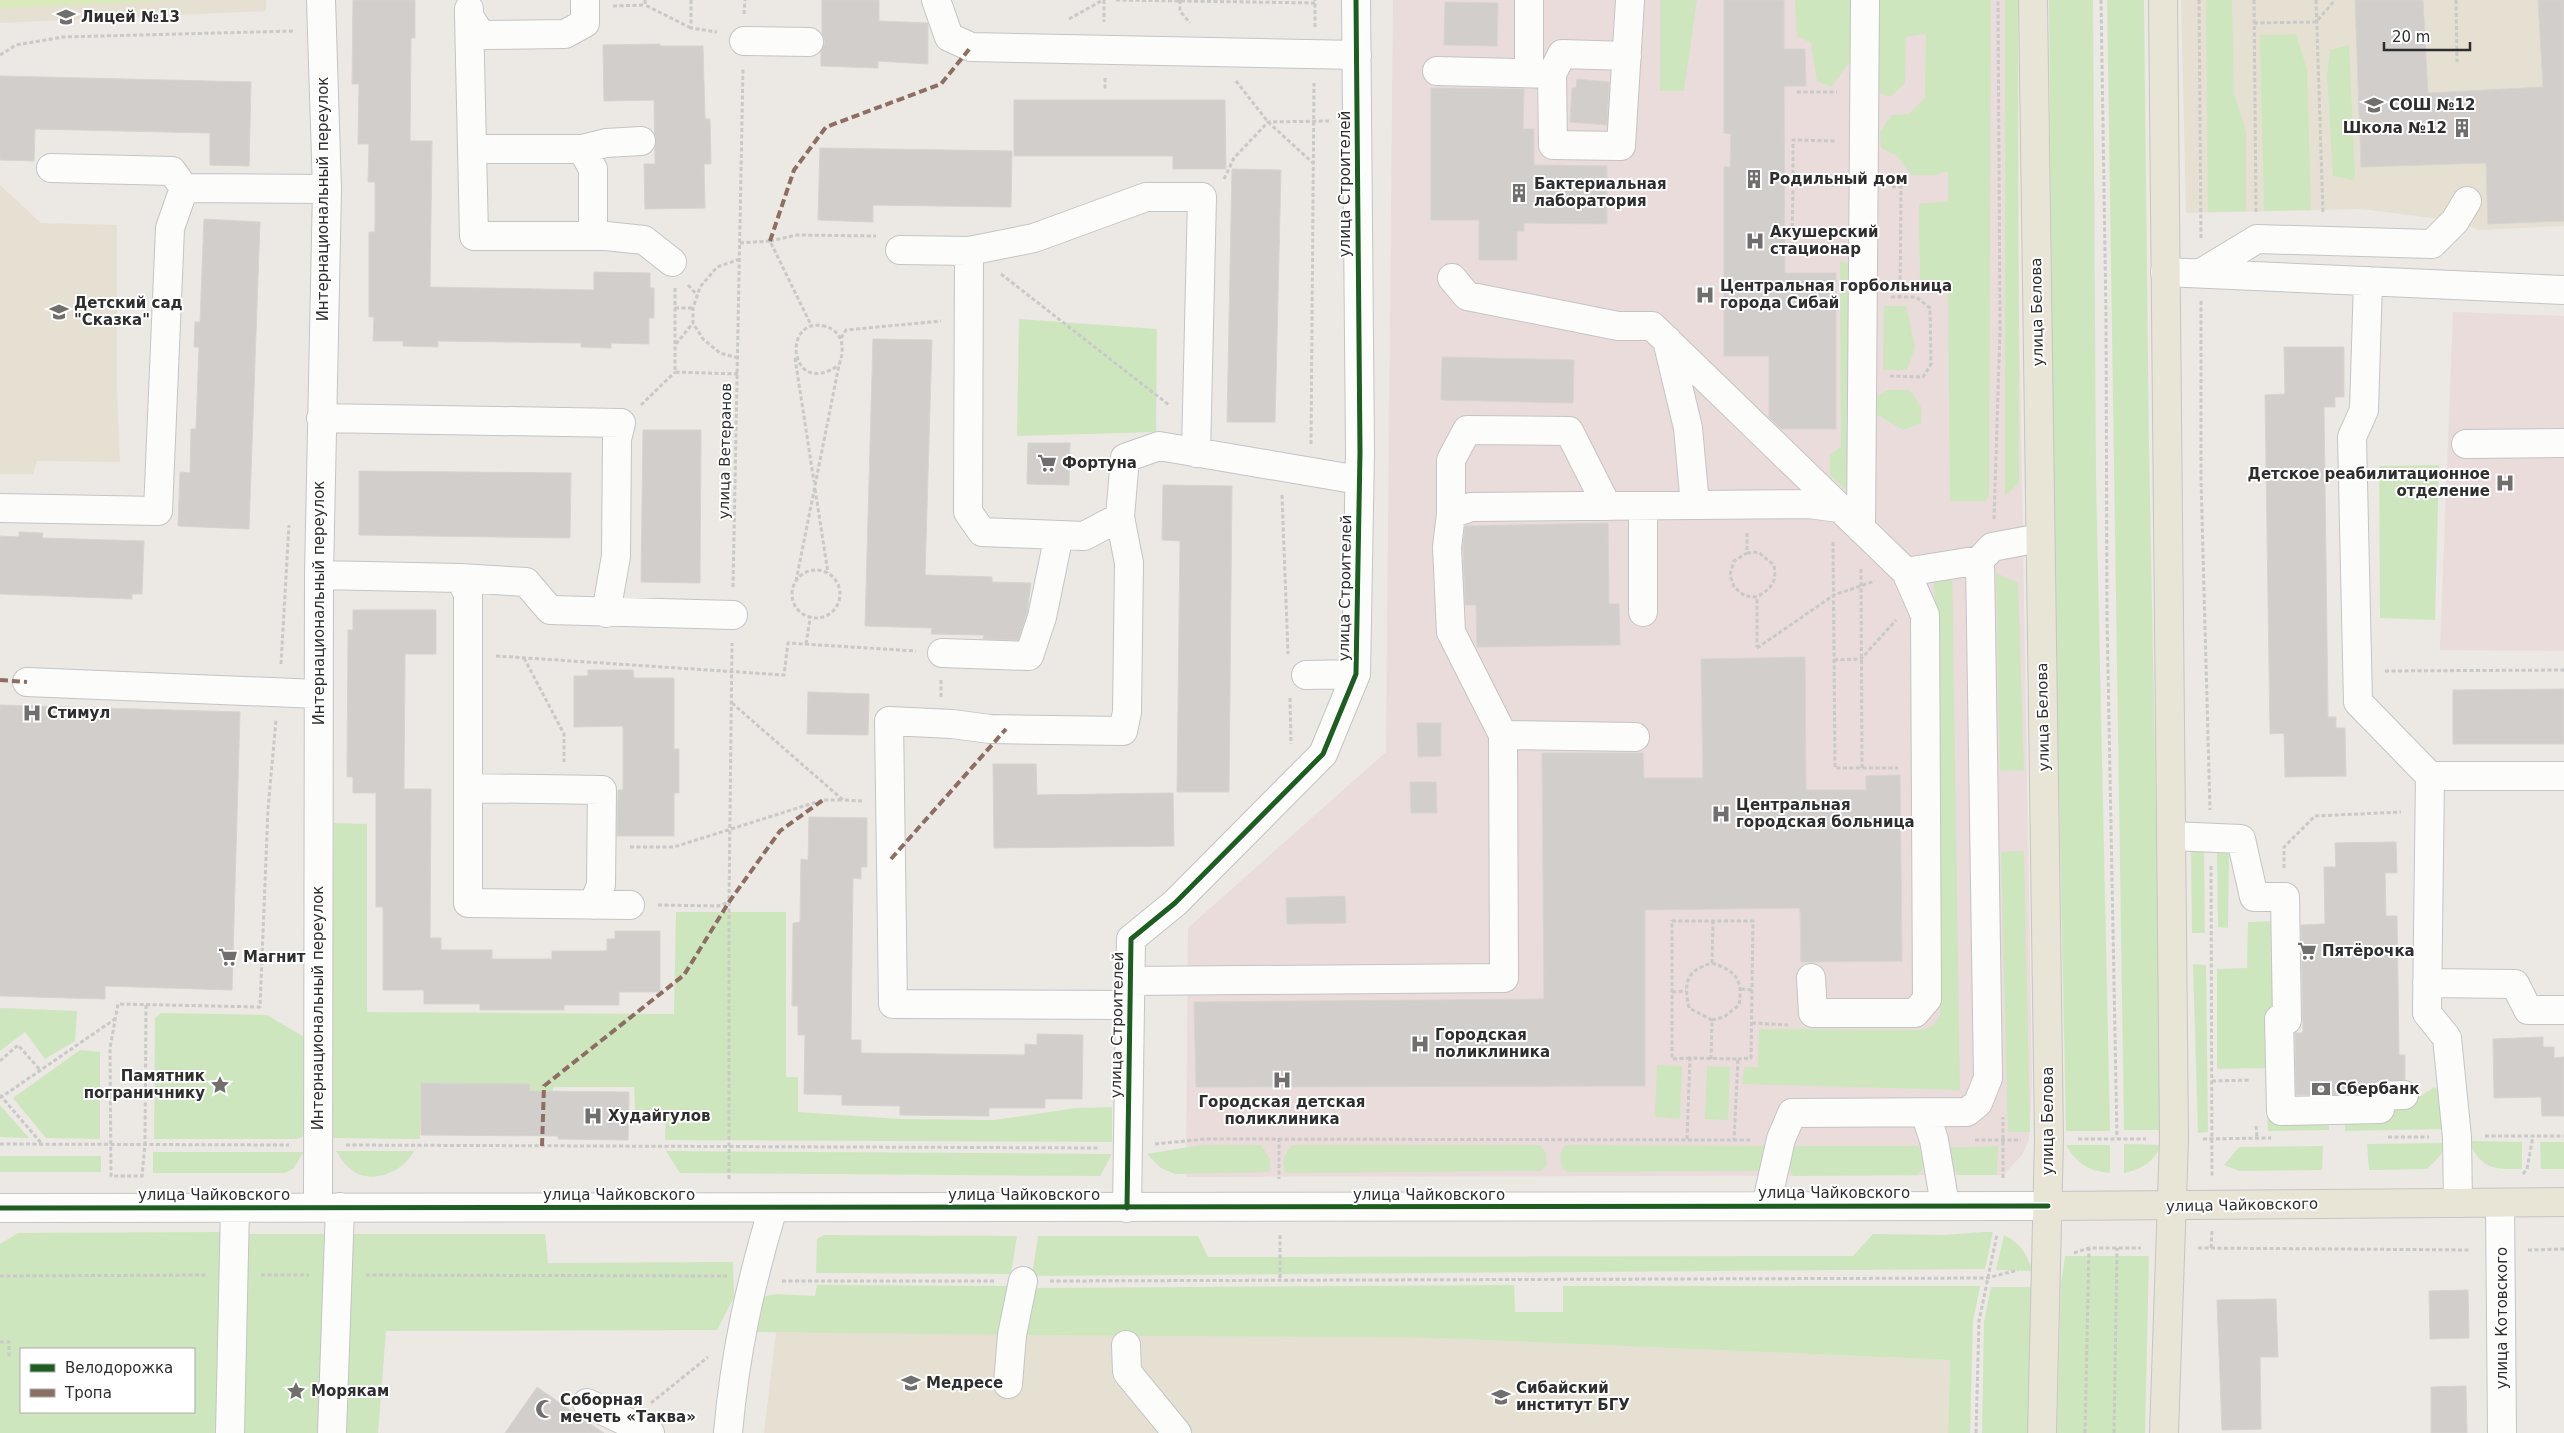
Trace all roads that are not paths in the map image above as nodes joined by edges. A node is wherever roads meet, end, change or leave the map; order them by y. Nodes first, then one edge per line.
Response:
1 (322, 0) edge
2 (585, 0) edge
3 (936, 0) edge
4 (1356, 0) edge
5 (1529, 0) edge
6 (1630, 0) edge
7 (1865, 0) edge
8 (2033, 0) edge
9 (2163, 0) edge
10 (469, 8) edge
11 (744, 36) road end
12 (809, 42) dead end
13 (1356, 56) junction
14 (1626, 56) junction
15 (1437, 71) dead end
16 (1540, 73) junction
17 (641, 141) dead end
18 (472, 149) junction
19 (582, 149) junction
20 (51, 168) dead end
21 (184, 188) junction
22 (327, 189) junction
23 (2466, 201) dead end
24 (593, 236) junction
25 (900, 250) road end
26 (969, 251) junction
27 (672, 262) road end
28 (2166, 272) junction
29 (2201, 273) junction
30 (1452, 278) dead end
31 (2368, 280) junction
32 (2564, 290) edge
33 (1667, 340) junction
34 (322, 418) junction
35 (1196, 440) junction
36 (2564, 443) edge
37 (2466, 444) dead end
38 (1359, 480) junction
39 (1695, 505) junction
40 (1607, 506) junction
41 (1643, 506) junction
42 (0, 508) edge
43 (1839, 508) junction
44 (1451, 514) junction
45 (1120, 517) junction
46 (1861, 530) junction
47 (1059, 535) junction
48 (2040, 538) junction
49 (1980, 560) junction
50 (1906, 572) junction
51 (318, 575) junction
52 (460, 578) junction
53 (1643, 612) dead end
54 (606, 613) junction
55 (733, 615) road end
56 (942, 653) road end
57 (1297, 667) road end
58 (1356, 674) junction
59 (26, 682) dead end
60 (318, 694) junction
61 (1503, 735) junction
62 (1635, 737) dead end
63 (2430, 776) junction
64 (2564, 776) edge
65 (468, 788) junction
66 (2171, 836) junction
67 (593, 905) junction
68 (630, 905) road end
69 (1811, 978) dead end
70 (2427, 983) junction
71 (1130, 992) junction
72 (2564, 1010) edge
73 (2404, 1095) dead end
74 (1925, 1113) junction
75 (2564, 1202) edge
76 (2458, 1203) junction
77 (2500, 1203) junction
78 (1945, 1205) junction
79 (1766, 1206) junction
80 (2048, 1206) junction
81 (2172, 1206) junction
82 (329, 1207) junction
83 (0, 1208) edge
84 (236, 1208) junction
85 (773, 1208) junction
86 (1127, 1208) junction
87 (1023, 1281) dead end
88 (1126, 1345) dead end
89 (1008, 1384) dead end
90 (587, 1403) dead end
91 (638, 1428) edge
92 (230, 1433) edge
93 (332, 1433) edge
94 (728, 1433) edge
95 (1177, 1433) edge
96 (2042, 1433) edge
97 (2164, 1433) edge
98 (2502, 1433) edge

1 - 22 street, Интернациональный переулок
2 - 10 street
3 - 13 street
4 - 13 street, улица Строителей
5 - 16 street
6 - 14 street
7 - 46 street
8 - 48 main road, улица Белова
9 - 28 main road
10 - 18 street
11 - 12 street
13 - 38 street, улица Строителей
14 - 16 street
14 - 16 street
15 - 16 street
17 - 19 street
18 - 19 street
18 - 24 street
19 - 24 street
20 - 21 street
21 - 22 street
21 - 42 street
22 - 34 street, Интернациональный переулок
23 - 29 street
24 - 27 street
25 - 26 street
26 - 35 street
26 - 47 street
28 - 29 street
28 - 66 main road
29 - 31 street
30 - 33 street
31 - 32 street
31 - 63 street
33 - 39 street
33 - 43 street
34 - 51 street, Интернациональный переулок
34 - 54 street
35 - 38 street
35 - 45 street
36 - 37 street
38 - 58 street, улица Строителей
39 - 41 street
39 - 43 street
40 - 41 street
40 - 44 street
40 - 44 street
41 - 53 street
43 - 46 street
44 - 61 street
45 - 47 street
45 - 71 street
46 - 50 street
47 - 56 street
48 - 49 street
48 - 80 main road, улица Белова
49 - 50 street
49 - 74 street
50 - 69 street
51 - 52 street
51 - 60 street, Интернациональный переулок
52 - 54 street
52 - 65 street
54 - 55 street
57 - 58 street
58 - 71 street, улица Строителей
59 - 60 street
60 - 82 street, Интернациональный переулок
61 - 62 street
61 - 71 street
63 - 64 street
63 - 70 street
65 - 67 street
65 - 67 street
66 - 73 street
66 - 81 main road
67 - 68 street
70 - 72 street
70 - 76 street
71 - 86 street, улица Строителей
74 - 78 street
74 - 79 street
75 - 77 main road, улица Чайковского
76 - 77 main road, улица Чайковского
76 - 81 main road, улица Чайковского
77 - 98 street, улица Котовского
78 - 79 street, улица Чайковского
78 - 80 street, улица Чайковского
79 - 86 street, улица Чайковского
80 - 81 main road, улица Чайковского
80 - 96 main road, улица Белова
81 - 97 main road
82 - 84 street, улица Чайковского
82 - 85 street, улица Чайковского
82 - 93 street, Интернациональный переулок
83 - 84 street, улица Чайковского
84 - 92 street
85 - 86 street, улица Чайковского
85 - 94 street
87 - 89 street
88 - 95 street
90 - 91 street

